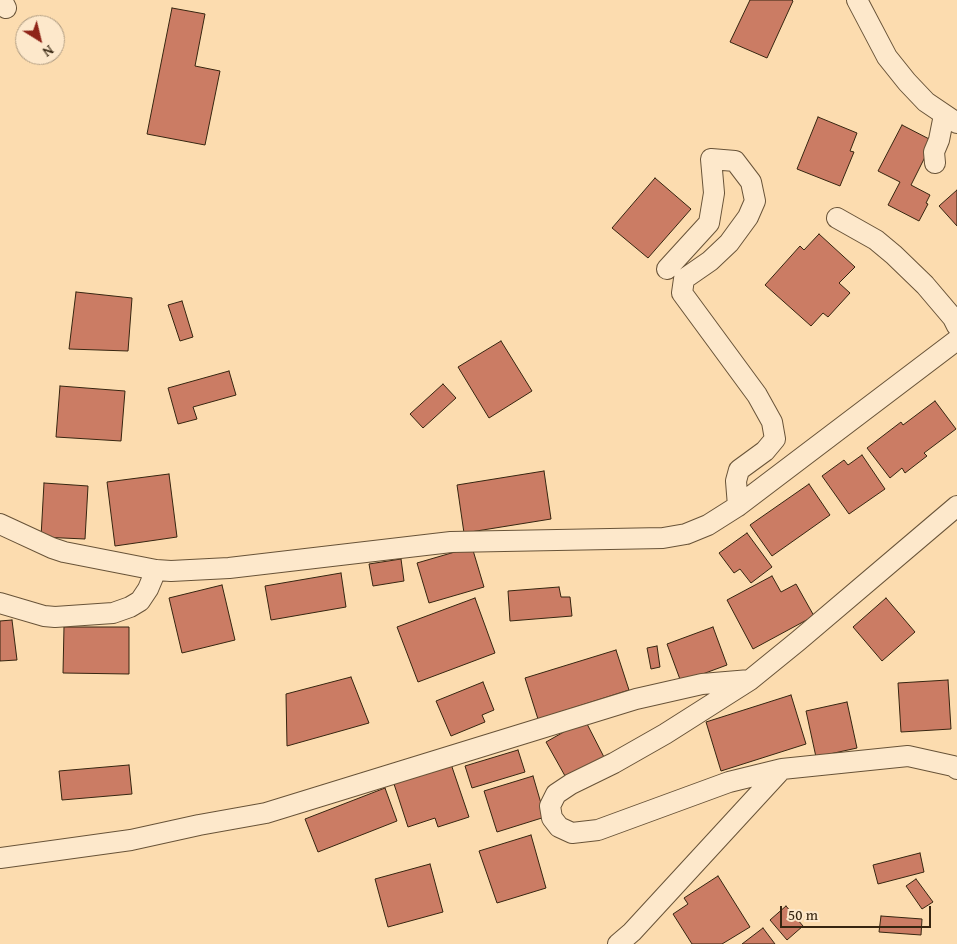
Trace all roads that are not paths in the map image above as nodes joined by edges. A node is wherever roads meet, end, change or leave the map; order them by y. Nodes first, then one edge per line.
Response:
1 (857, 0) edge
2 (951, 119) edge
3 (935, 163) dead end
4 (837, 218) dead end
5 (667, 269) dead end
6 (957, 326) edge
7 (957, 340) edge
8 (738, 506) junction
9 (957, 506) edge
10 (0, 524) edge
11 (156, 570) junction
12 (0, 603) edge
13 (750, 680) junction
14 (782, 769) junction
15 (957, 769) edge
16 (0, 858) edge
17 (618, 944) edge

1 - 2 street
2 - 3 street
4 - 6 street
5 - 8 street
7 - 8 street
8 - 11 street
9 - 13 street
10 - 11 street
11 - 12 street
13 - 14 street
13 - 16 street
14 - 15 street
14 - 17 street

